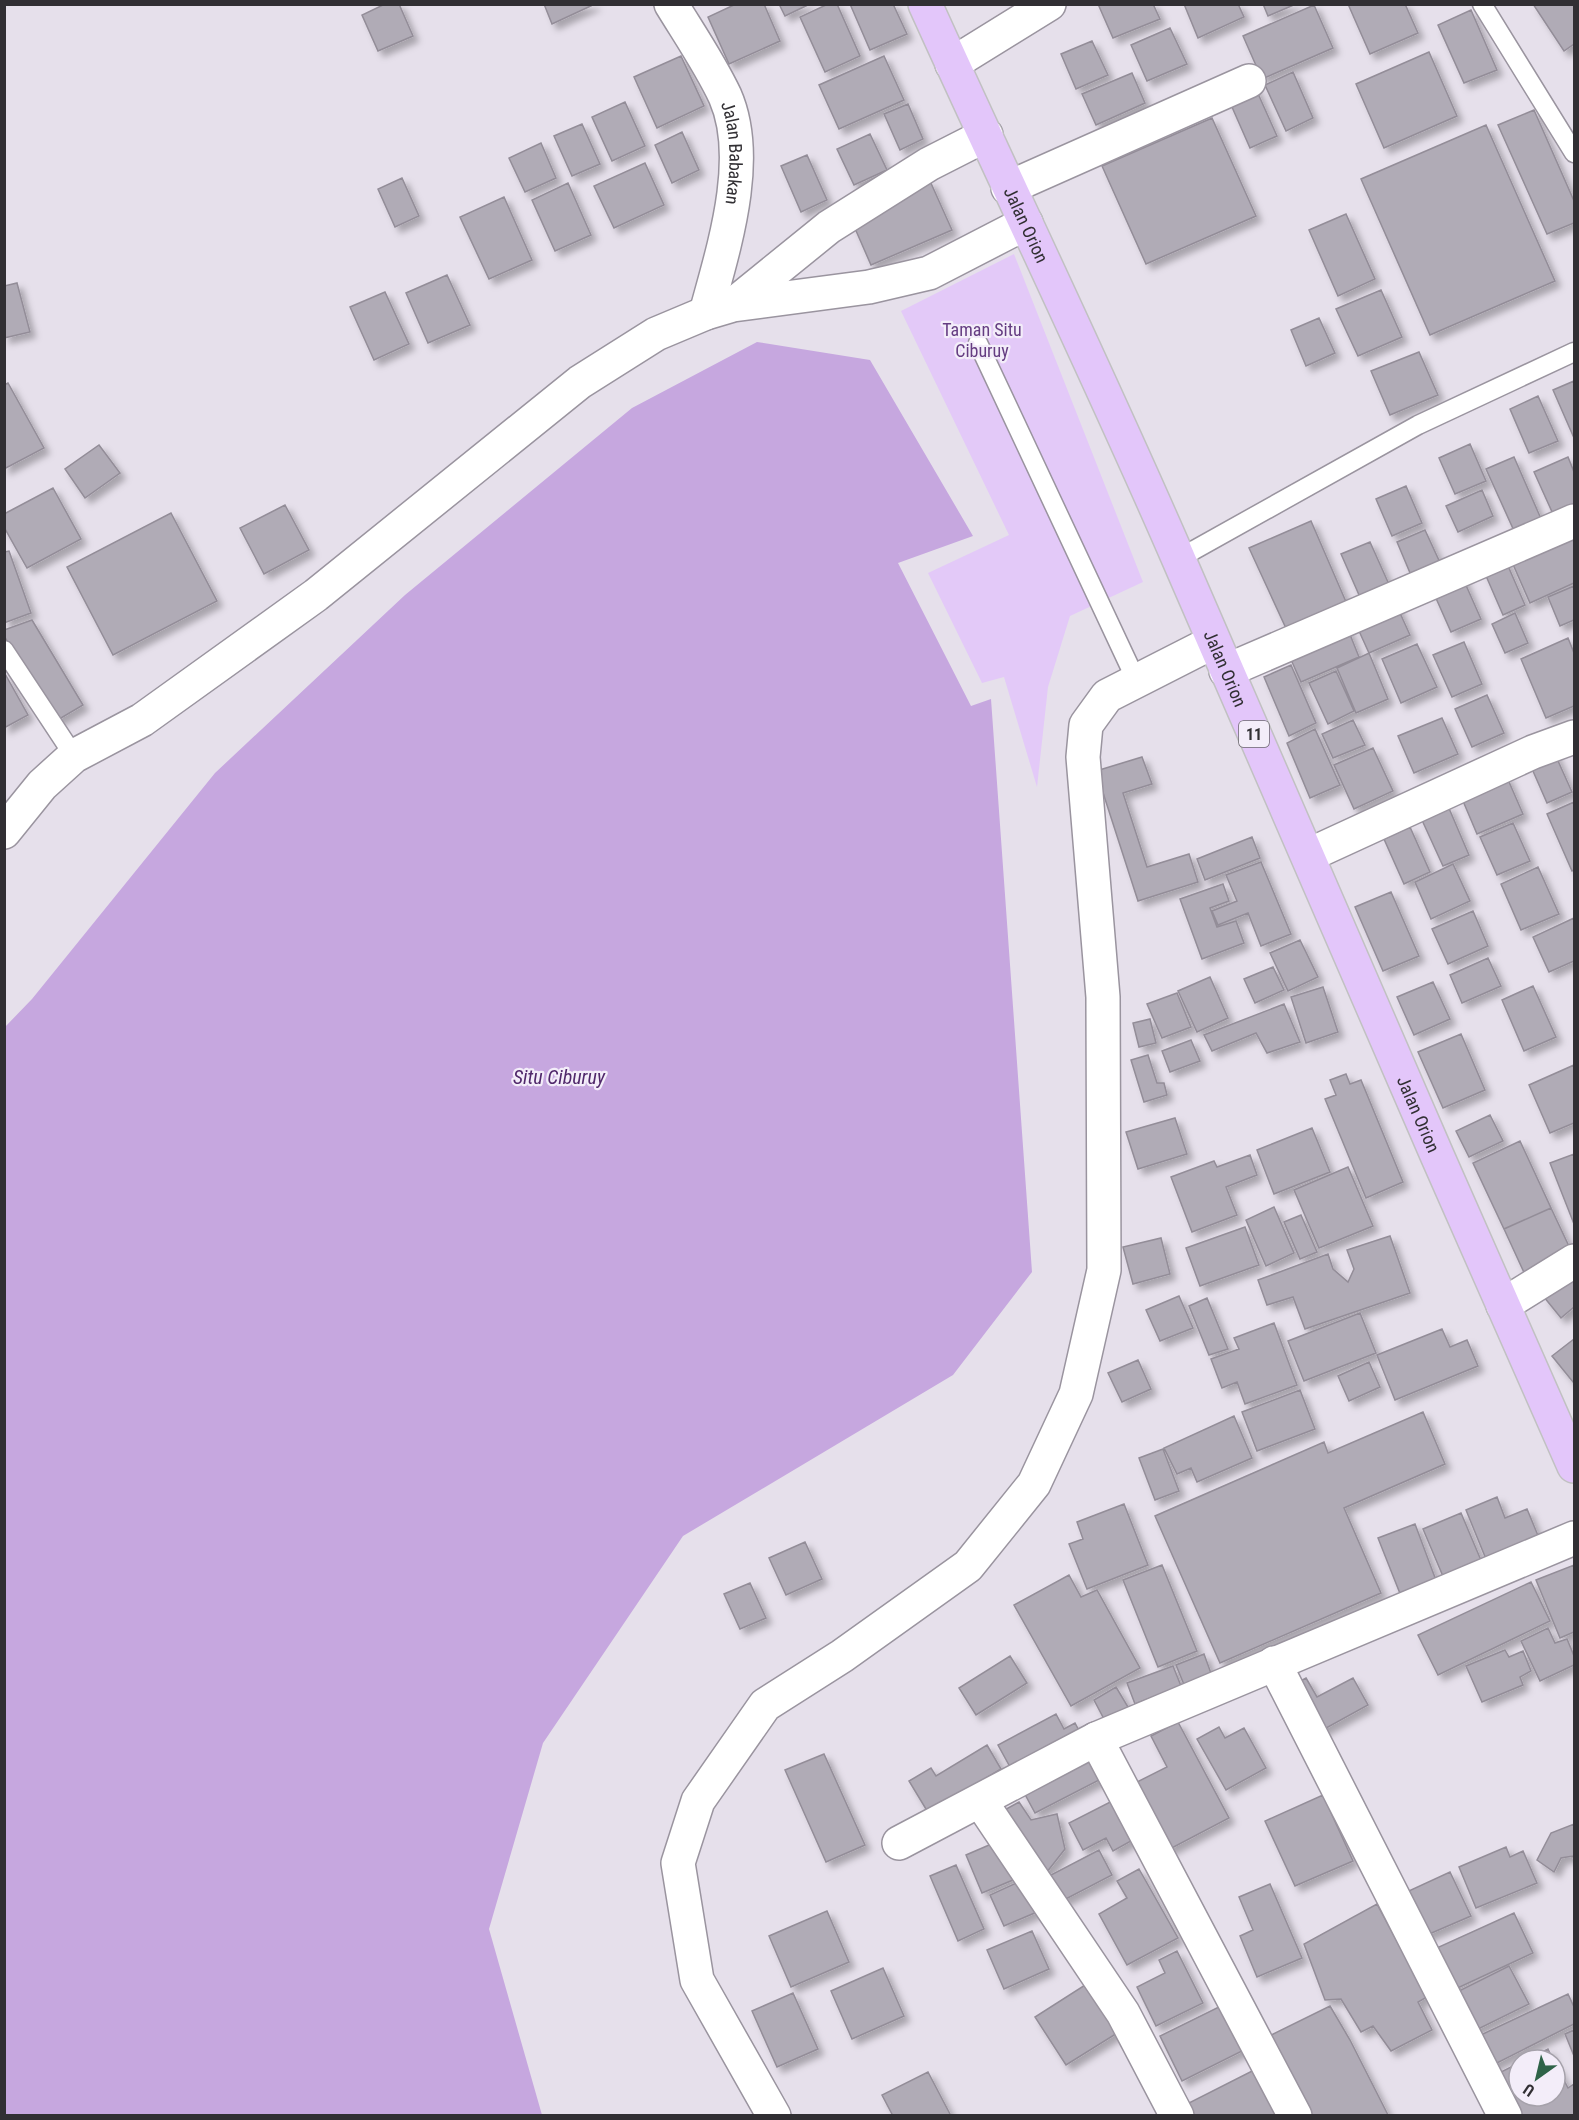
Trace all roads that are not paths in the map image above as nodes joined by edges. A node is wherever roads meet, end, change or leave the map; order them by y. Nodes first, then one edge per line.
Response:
1 (672, 4) edge
2 (925, 4) edge
3 (1048, 4) edge
4 (1482, 4) edge
5 (952, 64) junction
6 (1249, 81) dead end
7 (986, 135) junction
8 (1575, 153) edge
9 (1008, 188) junction
10 (1026, 223) junction
11 (719, 309) junction
12 (978, 343) dead end
13 (1575, 352) edge
14 (1575, 522) edge
15 (1178, 559) junction
16 (1213, 642) junction
17 (4, 650) edge
18 (1226, 671) junction
19 (1136, 680) junction
20 (1575, 737) edge
21 (74, 756) junction
22 (6, 825) edge
23 (1309, 855) junction
24 (1575, 1261) edge
25 (1503, 1305) junction
26 (1575, 1466) edge
27 (1575, 1538) edge
28 (1274, 1663) junction
29 (1096, 1738) junction
30 (981, 1802) junction
31 (899, 1843) dead end
32 (774, 2115) edge
33 (1177, 2115) edge
34 (1295, 2115) edge
35 (1505, 2115) edge

1 - 11 street, Jalan Babakan
2 - 5 highway, Jalan Orion / 11
3 - 5 street
4 - 8 lane
5 - 7 highway, Jalan Orion / 11
6 - 9 street
7 - 9 highway, Jalan Orion / 11
7 - 11 street
9 - 10 highway, Jalan Orion / 11
10 - 11 street
10 - 15 highway, Jalan Orion / 11
11 - 21 street
12 - 19 lane
13 - 15 lane
14 - 18 street
15 - 16 highway, Jalan Orion / 11
16 - 18 highway, Jalan Orion / 11
16 - 19 street
17 - 21 lane
18 - 23 highway, Jalan Orion / 11
19 - 32 street
20 - 23 street
21 - 22 street
23 - 25 highway, Jalan Orion / 11
24 - 25 street
25 - 26 highway, Jalan Orion / 11
27 - 28 street
28 - 29 street
28 - 35 street
29 - 30 street
29 - 34 street
30 - 31 street
30 - 33 street

